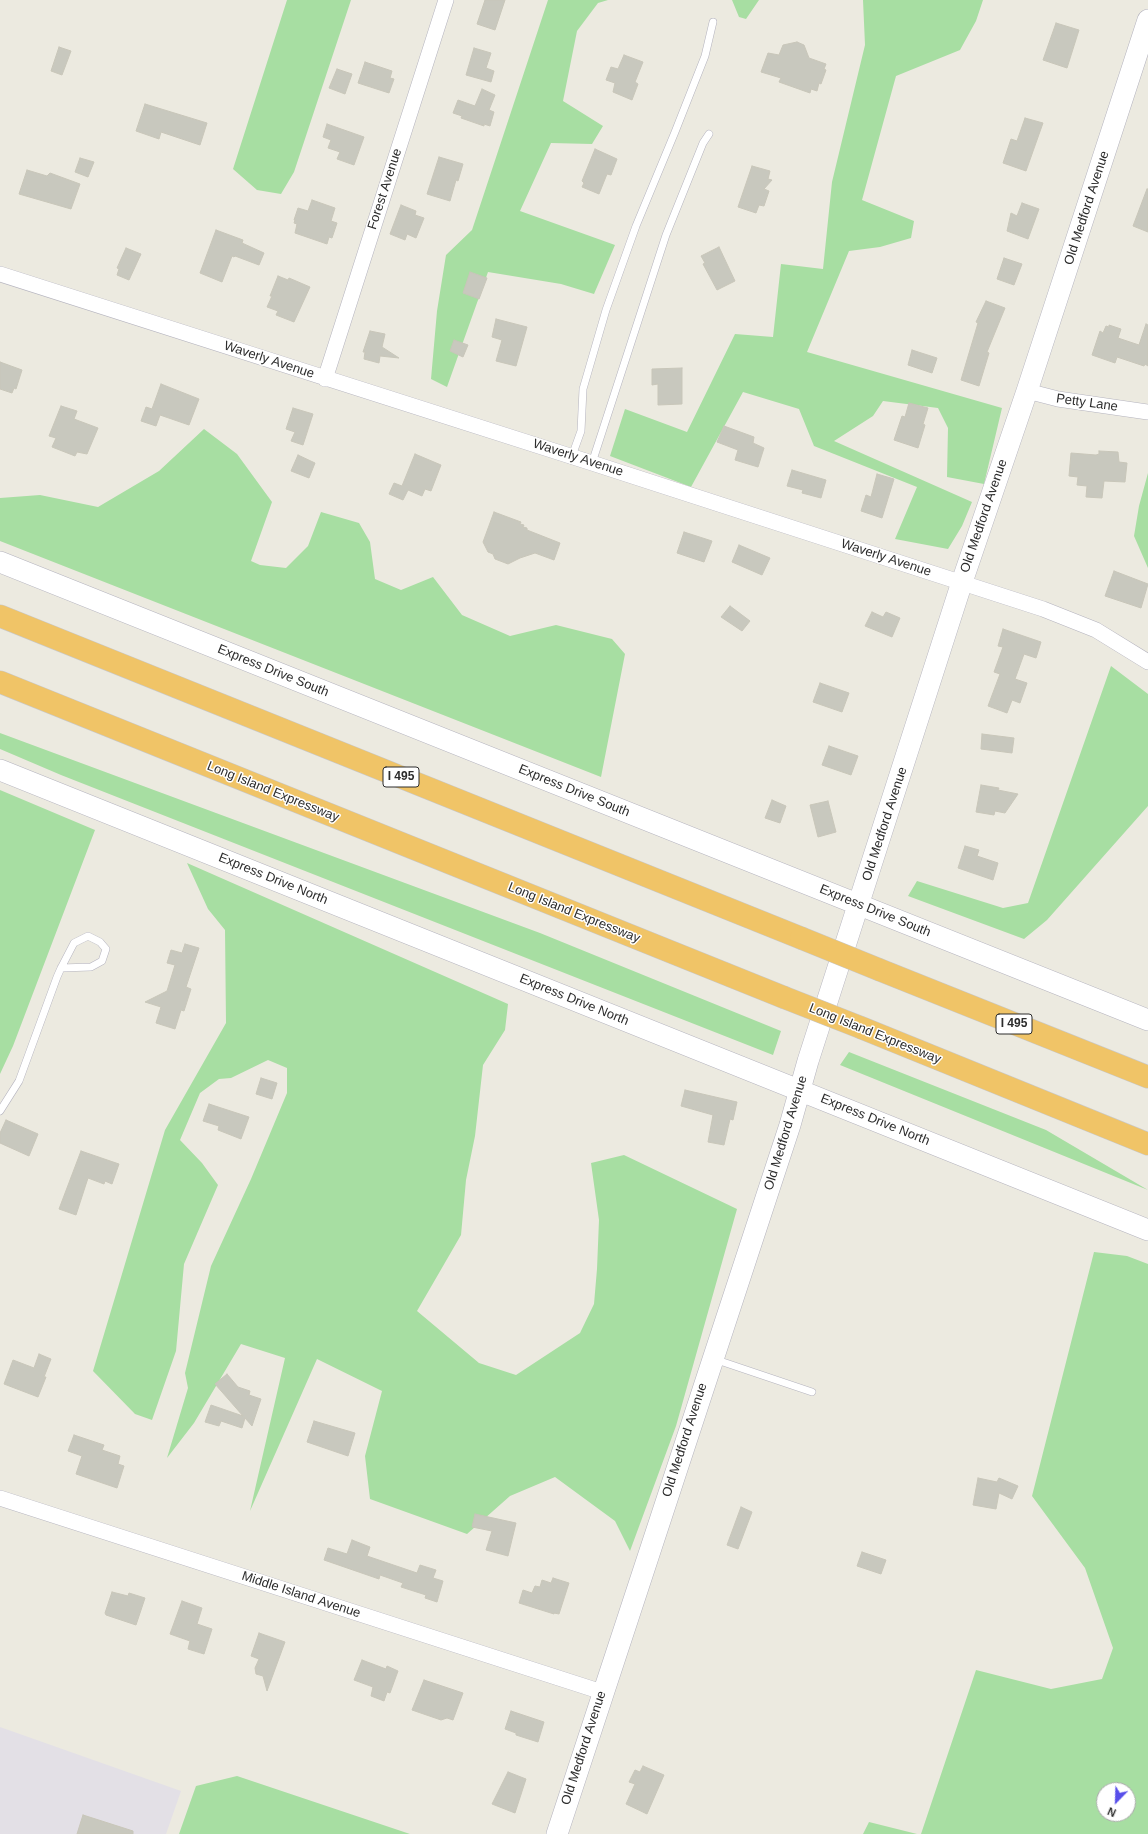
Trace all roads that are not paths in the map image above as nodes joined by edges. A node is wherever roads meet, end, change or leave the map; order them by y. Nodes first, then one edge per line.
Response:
1 (446, 0) edge
2 (1148, 20) edge
3 (713, 22) dead end
4 (709, 134) dead end
5 (0, 274) edge
6 (325, 378) junction
7 (1027, 391) junction
8 (1148, 412) edge
9 (572, 456) junction
10 (592, 463) junction
11 (0, 562) edge
12 (962, 582) junction
13 (0, 616) edge
14 (1148, 662) edge
15 (0, 682) edge
16 (0, 770) edge
17 (859, 904) junction
18 (61, 968) junction
19 (1148, 1020) edge
20 (1148, 1077) edge
21 (800, 1090) junction
22 (0, 1111) edge
23 (1122, 1133) junction
24 (1148, 1144) edge
25 (1148, 1147) edge
26 (1148, 1230) edge
27 (712, 1358) junction
28 (812, 1392) dead end
29 (0, 1498) edge
30 (602, 1692) junction
31 (556, 1834) edge

1 - 6 street, Forest Avenue
2 - 7 main road, Old Medford Avenue
3 - 9 lane
4 - 10 lane
5 - 6 street, Waverly Avenue
6 - 9 street, Waverly Avenue
7 - 8 street, Petty Lane
7 - 12 main road, Old Medford Avenue
9 - 10 street, Waverly Avenue
10 - 12 street, Waverly Avenue
11 - 17 main road, Express Drive South
12 - 14 street, Waverly Avenue
12 - 17 main road, Old Medford Avenue
13 - 20 highway, I 495, bridge
15 - 23 highway, Long Island Expressway, bridge
16 - 21 main road, Express Drive North
17 - 19 main road, Express Drive South
17 - 21 main road, Old Medford Avenue
18 - 18 lane
18 - 22 lane
21 - 26 main road, Express Drive North
21 - 27 main road, Old Medford Avenue
23 - 24 highway, Long Island Expressway
23 - 25 highway
27 - 28 lane
27 - 30 main road, Old Medford Avenue
29 - 30 street, Middle Island Avenue
30 - 31 main road, Old Medford Avenue

